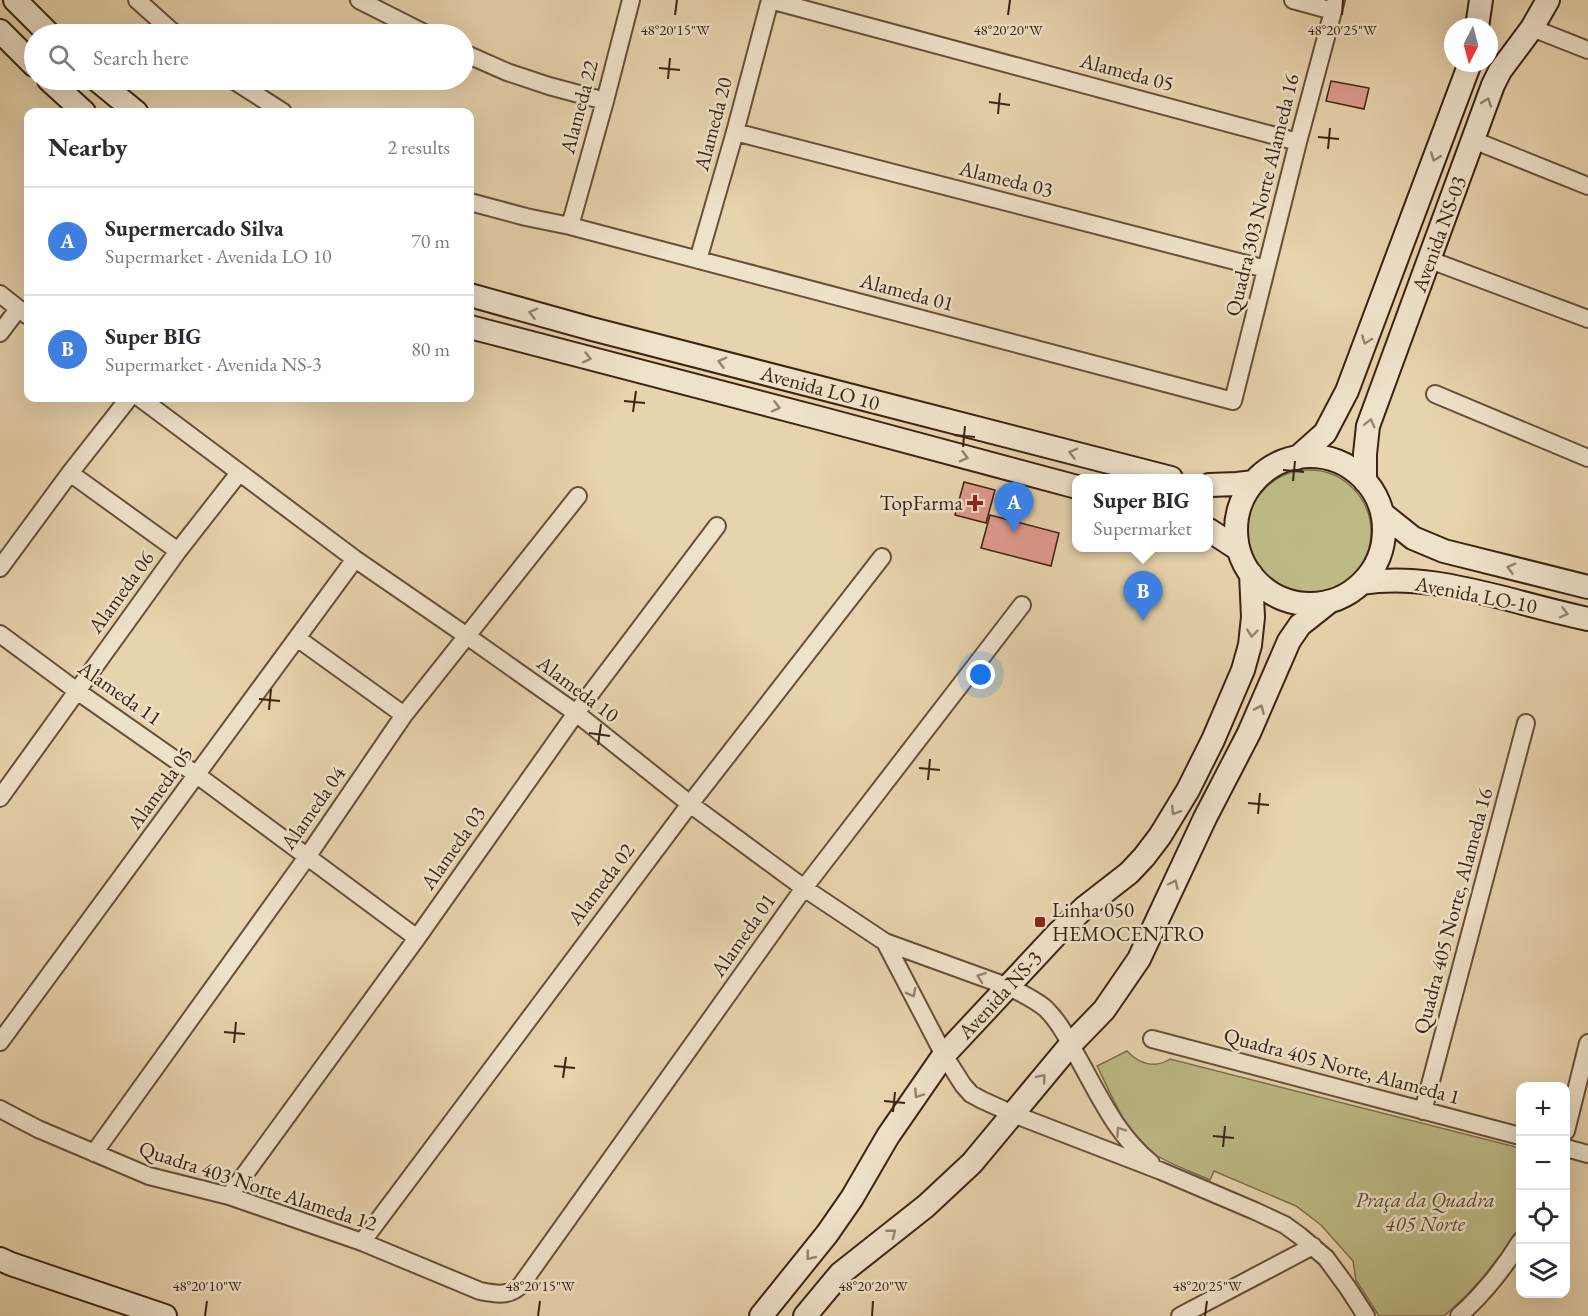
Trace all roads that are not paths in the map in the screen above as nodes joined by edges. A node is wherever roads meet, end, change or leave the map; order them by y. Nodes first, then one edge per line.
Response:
1 (15, 0) edge
2 (137, 0) edge
3 (359, 0) edge
4 (631, 0) edge
5 (770, 0) edge
6 (1293, 0) edge
7 (1481, 0) edge
8 (1548, 0) edge
9 (1335, 6) edge
10 (1478, 18) edge
11 (39, 24) edge
12 (164, 24) edge
13 (406, 24) edge
14 (1532, 28) junction
15 (0, 31) edge
16 (1588, 50) edge
17 (24, 55) edge
18 (474, 57) edge
19 (1467, 72) edge
20 (60, 90) edge
21 (109, 90) edge
22 (249, 90) edge
23 (605, 101) junction
24 (80, 108) edge
25 (131, 108) edge
26 (277, 108) edge
27 (735, 132) junction
28 (1473, 140) junction
29 (1298, 142) junction
30 (1588, 186) edge
31 (474, 203) edge
32 (570, 226) junction
33 (699, 260) junction
34 (1430, 260) junction
35 (1266, 269) junction
36 (0, 294) edge
37 (474, 296) edge
38 (23, 312) edge
39 (1588, 319) edge
40 (474, 328) edge
41 (0, 333) edge
42 (1436, 394) dead end
43 (1233, 401) joint
44 (126, 402) edge
45 (146, 402) edge
46 (1297, 458) junction
47 (1588, 458) edge
48 (70, 473) junction
49 (239, 473) junction
50 (1155, 474) edge
51 (1365, 481) junction
52 (1254, 482) junction
53 (1213, 485) edge
54 (1072, 486) edge
55 (578, 496) dead end
56 (1383, 514) junction
57 (717, 526) dead end
58 (1213, 533) edge
59 (1238, 549) junction
60 (178, 551) junction
61 (882, 557) dead end
62 (355, 559) junction
63 (0, 568) edge
64 (1251, 574) junction
65 (1362, 583) junction
66 (1588, 587) edge
67 (1329, 602) junction
68 (1022, 605) dead end
69 (1588, 620) edge
70 (0, 634) edge
71 (467, 636) junction
72 (297, 638) junction
73 (77, 691) junction
74 (576, 713) junction
75 (404, 715) junction
76 (1526, 723) dead end
77 (197, 775) junction
78 (0, 798) edge
79 (690, 804) junction
80 (307, 857) junction
81 (804, 888) junction
82 (417, 938) junction
83 (885, 942) junction
84 (1009, 987) junction
85 (1152, 1039) dead end
86 (0, 1042) edge
87 (1588, 1043) edge
88 (1071, 1044) junction
89 (944, 1055) junction
90 (0, 1109) edge
91 (1424, 1111) junction
92 (1013, 1114) junction
93 (1570, 1115) edge
94 (1516, 1135) edge
95 (1570, 1149) edge
96 (94, 1153) junction
97 (1588, 1154) edge
98 (1161, 1172) junction
99 (229, 1196) junction
100 (362, 1242) junction
101 (1520, 1244) edge
102 (1313, 1246) junction
103 (0, 1259) edge
104 (506, 1294) joint
105 (165, 1316) edge
106 (761, 1316) edge
107 (805, 1316) edge
108 (1180, 1316) edge
109 (1366, 1316) edge
110 (1459, 1316) edge

1 - 11 street
2 - 12 street
3 - 13 street
4 - 23 street, Alameda 22
5 - 27 street, Alameda 20
5 - 29 street, Alameda 05
6 - 9 street
7 - 10 street
8 - 14 street, Avenida NS-03
9 - 29 street, Quadra 303 Norte Alameda 16
14 - 16 street
28 -> 14 street, Avenida NS-03
15 - 17 street
18 - 23 street
19 -> 46 street, Avenida NS-03
20 - 24 street
21 - 25 street
22 - 26 street
23 - 32 street, Alameda 22
27 - 33 street, Alameda 20
27 - 35 street, Alameda 03
28 - 30 street
28 - 34 street, Avenida NS-03
29 - 35 street, Quadra 303 Norte Alameda 16
31 - 32 street
32 - 33 street, Alameda 01
33 - 43 street, Alameda 01
34 - 39 street
51 -> 34 street, Avenida NS-03
35 - 43 street, Quadra 303 Norte Alameda 16
36 - 38 street
50 -> 37 street, Avenida LO 10
38 - 41 street
40 -> 54 street, Avenida LO 10
42 - 47 street
44 - 48 street
45 - 49 street, Alameda 10
46 - 51 street, Avenida NS-3
46 - 52 street, Avenida NS-3
48 - 60 street
48 - 63 street
49 - 60 street, Alameda 06
49 - 62 street, Alameda 10
51 - 56 street, Avenida NS-3
52 - 53 street
52 - 59 street, Avenida NS-3
55 - 71 street, Alameda 04
56 - 65 street, Avenida NS-3
66 -> 56 street, Avenida LO-10
57 - 74 street, Alameda 03
58 - 59 street
59 - 64 street, Avenida NS-3
60 - 73 street, Alameda 06
61 - 79 street, Alameda 02
62 - 71 street, Alameda 10
62 - 72 street, Alameda 05
64 - 67 street, Avenida NS-3
64 -> 84 street, Avenida NS-3
65 - 67 street, Avenida NS-3
65 -> 69 street, Avenida LO-10
88 -> 67 street, Avenida NS-3
68 - 81 street, Alameda 01
70 - 73 street, Alameda 11
71 - 74 street, Alameda 10
71 - 75 street, Alameda 04
72 - 75 street
72 - 77 street, Alameda 05
73 - 77 street, Alameda 11
73 - 78 street, Alameda 06
74 - 79 street, Alameda 10
74 - 82 street, Alameda 03
75 - 80 street, Alameda 04
76 - 91 street, Quadra 405 Norte, Alameda 16
77 - 80 street, Alameda 11
77 - 86 street, Alameda 05
79 - 81 street, Alameda 10
79 - 100 street, Alameda 02
80 - 82 street, Alameda 11
80 - 96 street, Alameda 04
81 - 83 street, Alameda 10
81 - 104 street, Alameda 01
82 - 99 street, Alameda 03
84 -> 83 street
83 -> 89 street, Alameda 10
84 - 88 street
84 - 89 street, Avenida NS-3
85 - 91 street, Quadra 405 Norte, Alameda 1
87 - 93 street
92 -> 88 street, Avenida NS-3
98 -> 88 street
89 - 92 street, Alameda 10
89 -> 106 street, Avenida NS-3
90 - 96 street, Quadra 403 Norte Alameda 12
91 - 94 street, Quadra 405 Norte, Alameda 1
92 - 98 street, Alameda 10
107 -> 92 street, Avenida NS-3
95 - 97 street
96 - 99 street, Quadra 403 Norte Alameda 12
98 - 102 street, Alameda 10
99 - 100 street, Quadra 403 Norte Alameda 12
100 - 104 street, Quadra 403 Norte Alameda 12
101 - 110 street
102 - 108 street
102 - 109 street, Alameda 10
103 - 105 street

